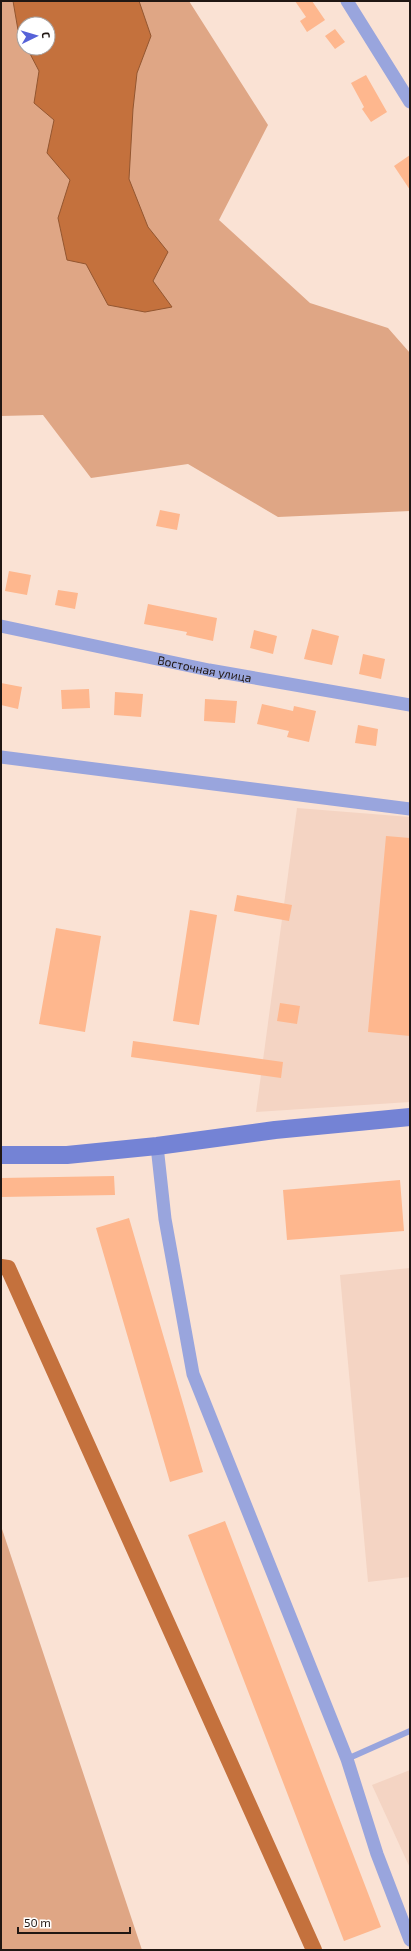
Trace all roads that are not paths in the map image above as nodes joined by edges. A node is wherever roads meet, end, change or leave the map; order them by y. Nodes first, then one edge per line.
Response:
1 (347, 1) edge
2 (410, 102) edge
3 (1, 626) edge
4 (410, 705) edge
5 (1, 757) edge
6 (410, 809) edge
7 (410, 1117) edge
8 (156, 1146) junction
9 (1, 1155) edge
10 (410, 1731) edge
11 (348, 1760) junction
12 (410, 1940) edge

1 - 2 street
3 - 4 street, Восточная улица
5 - 6 street
7 - 8 main road
8 - 9 main road
8 - 11 street
10 - 11 lane
11 - 12 street

